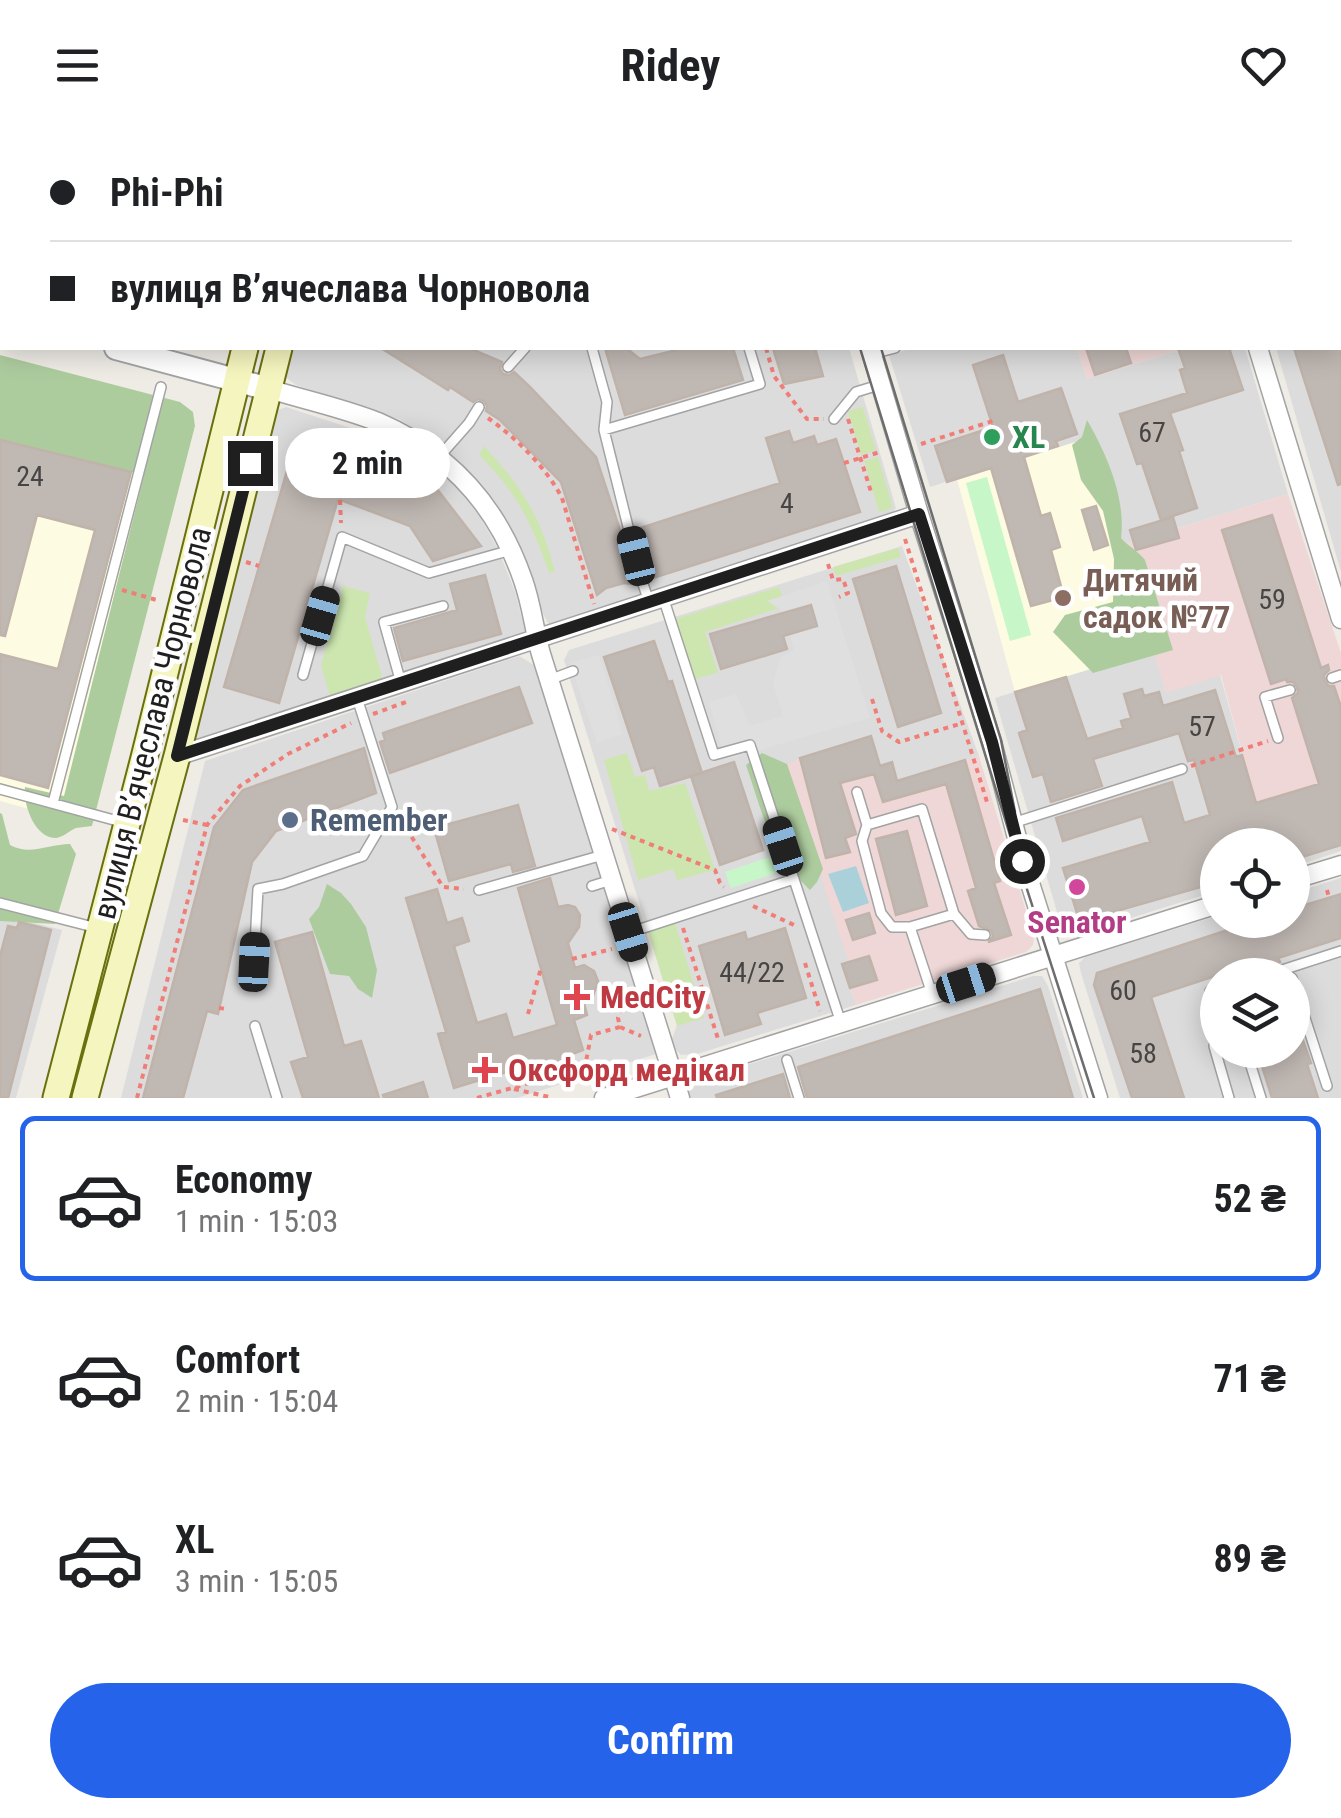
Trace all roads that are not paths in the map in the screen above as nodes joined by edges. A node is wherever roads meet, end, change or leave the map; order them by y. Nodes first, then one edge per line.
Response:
1 (123, 350) edge
2 (245, 350) edge
3 (278, 350) edge
4 (523, 350) edge
5 (593, 350) edge
6 (750, 350) edge
7 (1259, 350) edge
8 (871, 351) edge
9 (508, 367) dead end
10 (237, 381) junction
11 (882, 384) junction
12 (161, 387) dead end
13 (268, 389) junction
14 (479, 407) dead end
15 (834, 419) road end
16 (604, 430) junction
17 (440, 457) junction
18 (919, 514) junction
19 (512, 550) junction
20 (656, 600) junction
21 (443, 606) dead end
22 (1341, 619) edge
23 (536, 638) junction
24 (573, 672) dead end
25 (303, 676) dead end
26 (549, 680) junction
27 (401, 683) junction
28 (1290, 690) dead end
29 (357, 698) junction
30 (1278, 738) road end
31 (177, 756) junction
32 (1182, 769) road end
33 (0, 789) edge
34 (857, 792) dead end
35 (53, 803) junction
36 (1013, 823) junction
37 (127, 824) junction
38 (867, 825) junction
39 (604, 855) junction
40 (1341, 865) edge
41 (1310, 874) edge
42 (794, 879) junction
43 (611, 880) junction
44 (592, 886) dead end
45 (479, 890) road end
46 (0, 903) edge
47 (1200, 910) edge
48 (954, 914) junction
49 (910, 928) junction
50 (100, 929) junction
51 (628, 932) junction
52 (985, 935) dead end
53 (1341, 951) edge
54 (1052, 956) junction
55 (254, 962) dead end
56 (1310, 964) edge
57 (932, 994) junction
58 (841, 1023) junction
59 (255, 1026) dead end
60 (1310, 1036) edge
61 (787, 1060) dead end
62 (1220, 1068) edge
63 (1253, 1068) edge
64 (1322, 1071) junction
65 (1311, 1074) dead end
66 (673, 1077) junction
67 (1327, 1086) dead end
68 (1263, 1092) edge
69 (56, 1098) edge
70 (86, 1098) edge
71 (277, 1098) edge
72 (604, 1098) edge
73 (680, 1098) edge
74 (799, 1098) edge
75 (1098, 1098) edge
76 (1229, 1098) edge

1 - 10 street
2 - 10 main road, вулиця Вʼячеслава Чорновола
3 - 13 main road, вулиця Вʼячеслава Чорновола
4 - 9 lane
5 - 16 lane
6 - 16 lane
7 - 22 street
8 - 11 street
10 - 13 street
10 - 37 main road, вулиця Вʼячеслава Чорновола
11 - 15 lane
11 - 18 street
12 - 35 lane
13 - 17 street
13 - 31 main road, вулиця Вʼячеслава Чорновола
14 - 17 lane
16 - 20 lane
17 - 19 street
18 - 20 street
18 - 36 street
19 - 23 street
19 - 25 lane
20 - 23 street
20 - 42 lane
21 - 27 lane
23 - 26 street
23 - 27 street
24 - 26 lane
26 - 39 street
27 - 29 street
28 - 30 lane
29 - 31 street
29 - 55 lane
31 - 70 main road, вулиця Вʼячеслава Чорновола
32 - 36 lane
33 - 35 lane
34 - 38 lane
35 - 37 lane
36 - 54 street
37 - 50 main road, вулиця Вʼячеслава Чорновола
38 - 48 lane
38 - 49 lane
39 - 43 street
39 - 45 lane
40 - 41 street
42 - 51 lane
42 - 58 lane
43 - 44 lane
43 - 51 street
46 - 50 lane
47 - 54 street
48 - 49 lane
48 - 52 lane
49 - 57 lane
50 - 69 main road, вулиця Вʼячеслава Чорновола
51 - 66 street
53 - 56 lane
54 - 57 street
54 - 75 street
57 - 58 street
58 - 66 street
59 - 71 lane
60 - 64 lane
61 - 74 lane
62 - 76 lane
63 - 68 lane
64 - 65 lane
64 - 67 lane
66 - 72 street
66 - 73 street

